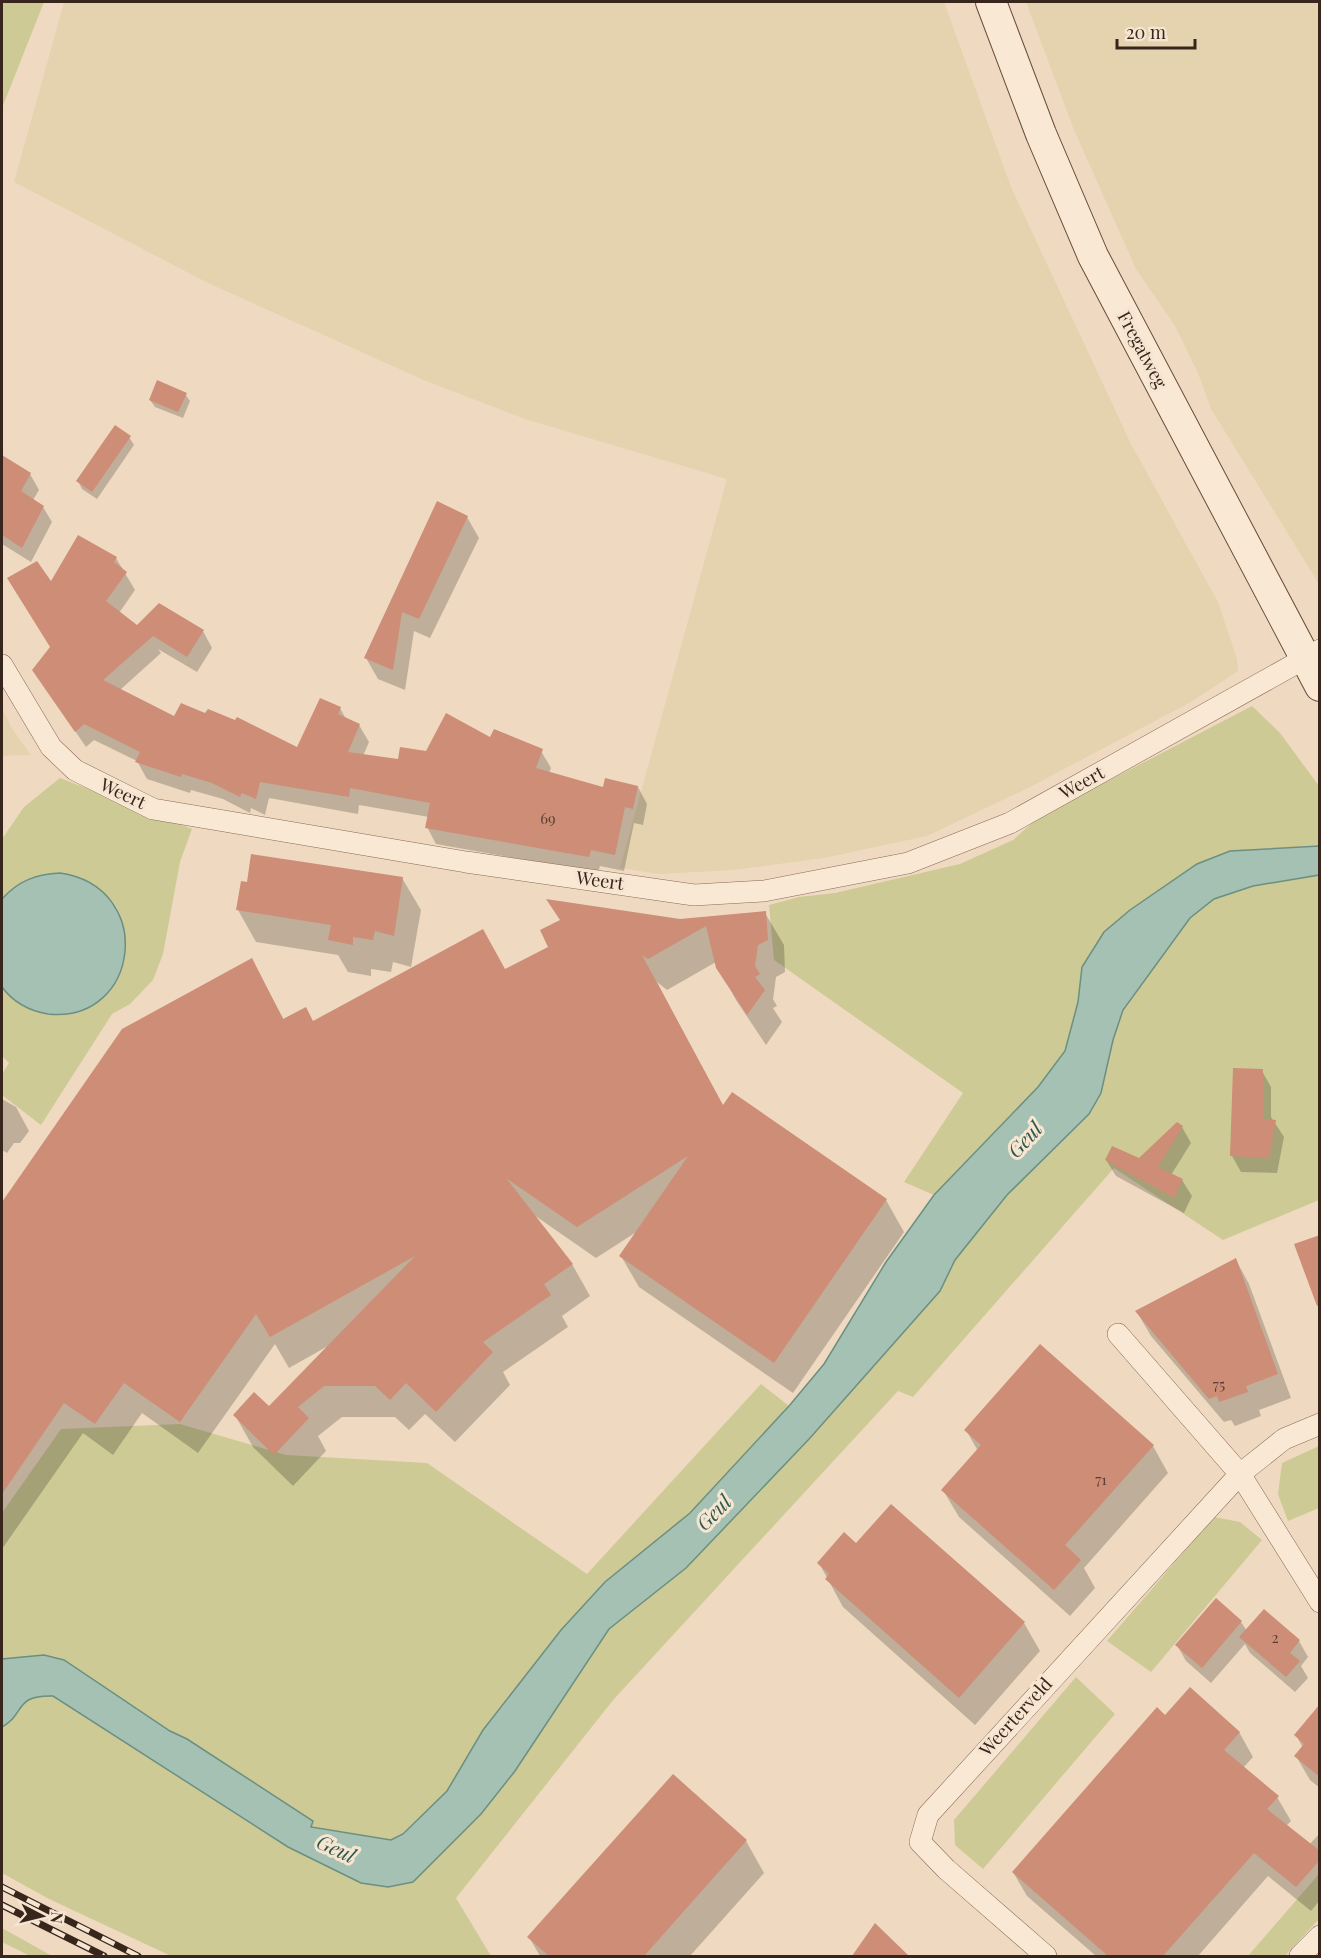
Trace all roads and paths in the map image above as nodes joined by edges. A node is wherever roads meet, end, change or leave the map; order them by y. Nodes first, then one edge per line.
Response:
1 (991, 2) edge
2 (1312, 655) edge
3 (2, 665) edge
4 (1320, 686) edge
5 (1118, 1334) dead end
6 (1320, 1424) edge
7 (1240, 1474) junction
8 (1320, 1602) edge
9 (1320, 1936) edge
10 (1046, 1956) edge
11 (1300, 1956) edge

1 - 2 street, Fregatweg
2 - 3 street, Weert
2 - 4 street, Fregatweg
5 - 7 street
6 - 7 street, Weerterveld
7 - 8 street
7 - 10 street, Weerterveld
9 - 11 street

